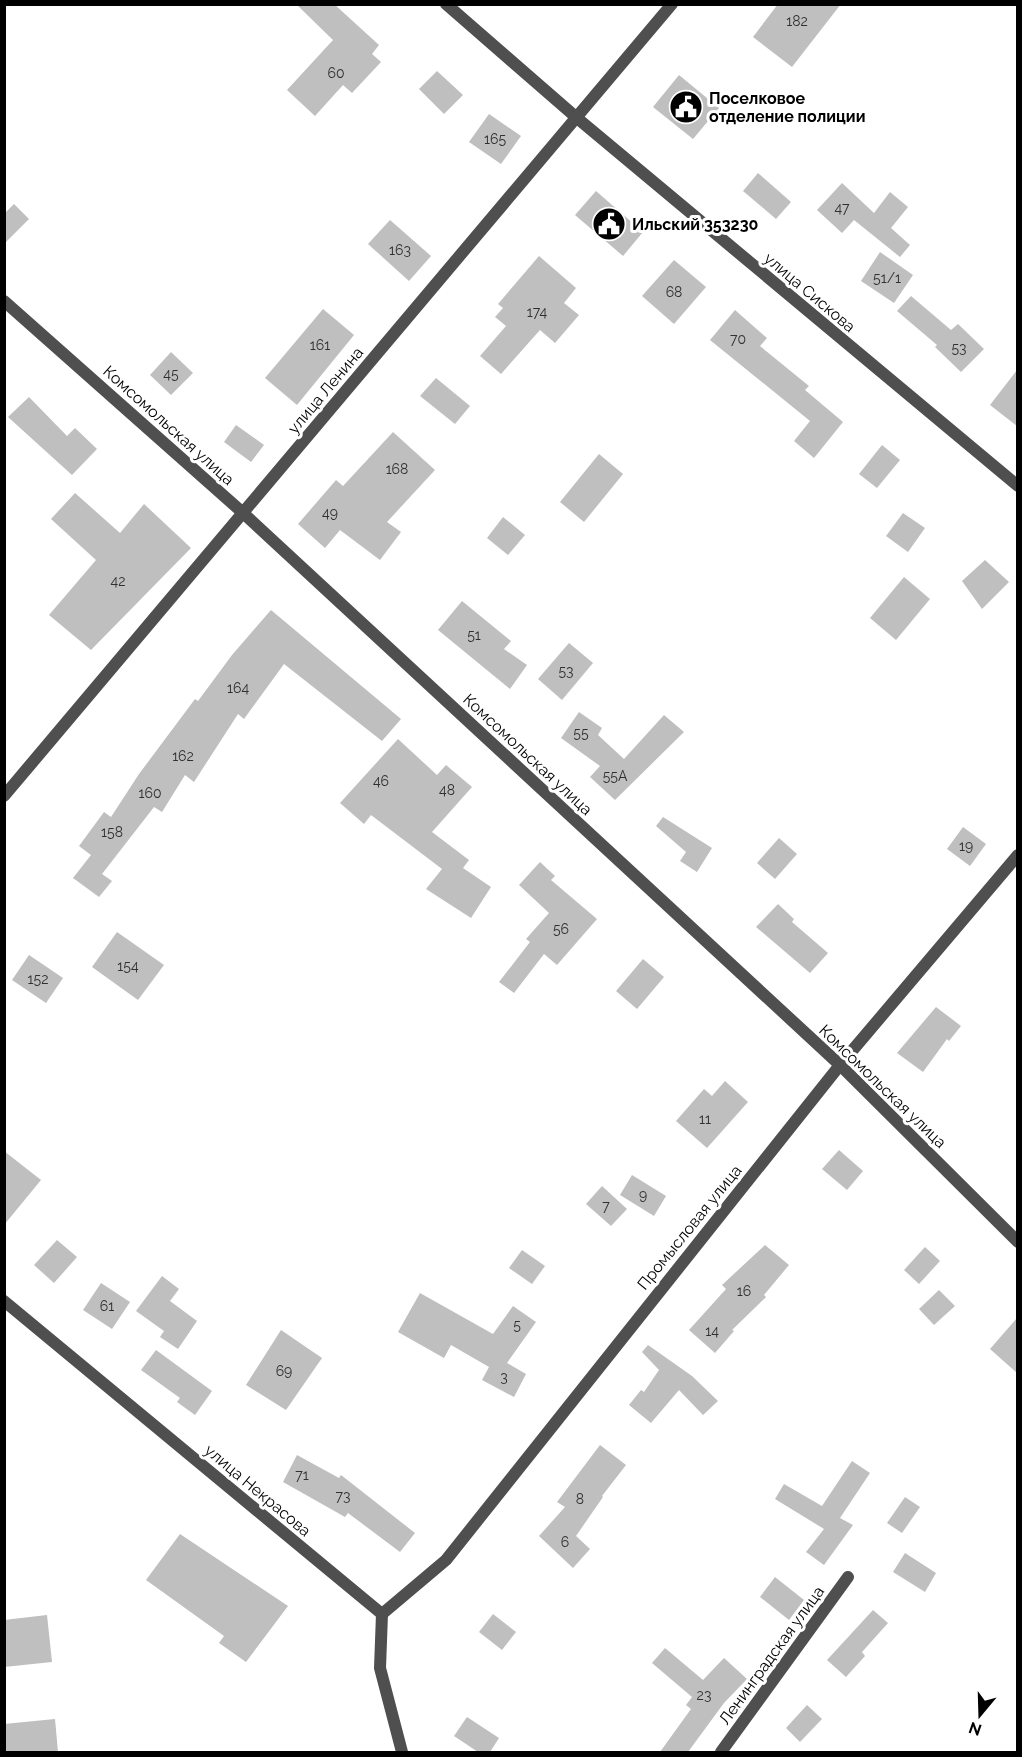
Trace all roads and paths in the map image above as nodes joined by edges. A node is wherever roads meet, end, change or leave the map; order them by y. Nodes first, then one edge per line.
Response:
1 (446, 4) edge
2 (672, 4) edge
3 (577, 118) junction
4 (4, 301) edge
5 (1017, 486) edge
6 (242, 512) junction
7 (4, 796) edge
8 (1017, 855) edge
9 (840, 1065) junction
10 (1017, 1242) edge
11 (4, 1301) edge
12 (848, 1577) dead end
13 (382, 1614) junction
14 (402, 1752) edge
15 (721, 1752) edge

1 - 3 street, улица Сискова
2 - 3 street, улица Ленина
3 - 5 street, улица Сискова
3 - 6 street, улица Ленина
4 - 6 street, Комсомольская улица
6 - 7 street, улица Ленина
6 - 9 street, Комсомольская улица
8 - 9 street, Промысловая улица
9 - 10 street, Комсомольская улица
9 - 13 street, Промысловая улица
11 - 13 street, улица Некрасова
12 - 15 street, Ленинградская улица
13 - 14 street

